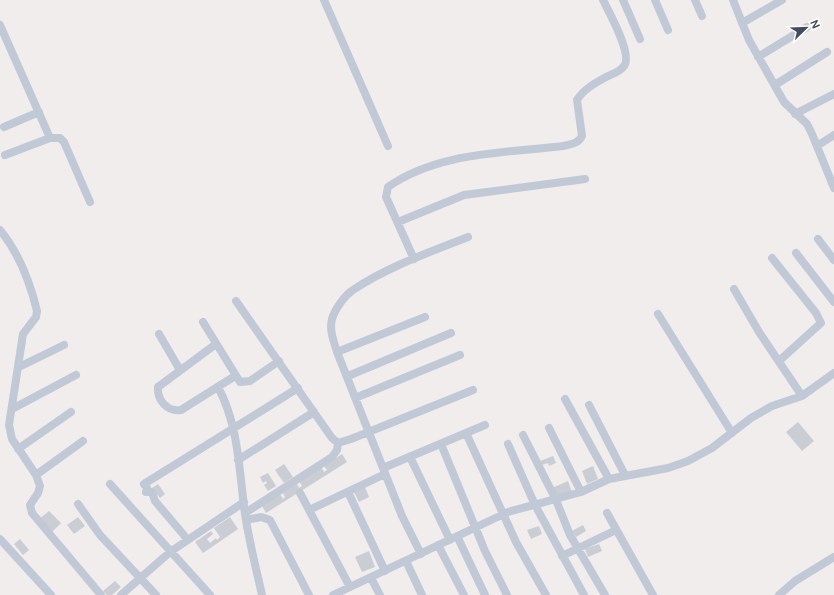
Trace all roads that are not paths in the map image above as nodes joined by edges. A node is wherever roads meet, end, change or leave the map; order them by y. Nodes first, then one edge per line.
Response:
1 (324, 0) edge
2 (603, 0) edge
3 (623, 0) edge
4 (655, 0) edge
5 (695, 0) edge
6 (733, 0) edge
7 (782, 0) edge
8 (702, 16) dead end
9 (742, 23) junction
10 (0, 25) edge
11 (807, 27) dead end
12 (668, 30) dead end
13 (640, 39) dead end
14 (828, 52) dead end
15 (758, 57) junction
16 (775, 85) junction
17 (834, 94) edge
18 (39, 112) junction
19 (795, 114) junction
20 (4, 126) dead end
21 (834, 135) edge
22 (50, 138) junction
23 (388, 146) dead end
24 (817, 146) junction
25 (5, 155) dead end
26 (832, 178) edge
27 (586, 179) dead end
28 (834, 188) edge
29 (90, 202) dead end
30 (398, 222) junction
31 (0, 230) edge
32 (468, 236) dead end
33 (818, 239) dead end
34 (796, 253) dead end
35 (772, 258) dead end
36 (414, 259) junction
37 (834, 260) edge
38 (734, 289) dead end
39 (236, 301) dead end
40 (834, 302) edge
41 (658, 314) dead end
42 (425, 317) dead end
43 (203, 322) dead end
44 (451, 333) dead end
45 (159, 334) dead end
46 (216, 344) junction
47 (64, 345) dead end
48 (337, 352) junction
49 (460, 355) dead end
50 (279, 361) junction
51 (779, 361) junction
52 (19, 367) junction
53 (180, 370) junction
54 (834, 373) edge
55 (76, 376) dead end
56 (234, 376) junction
57 (348, 376) junction
58 (218, 387) junction
59 (298, 388) junction
60 (473, 390) dead end
61 (802, 396) junction
62 (355, 398) junction
63 (565, 399) dead end
64 (589, 405) dead end
65 (12, 409) junction
66 (71, 412) dead end
67 (314, 412) junction
68 (485, 425) dead end
69 (549, 428) dead end
70 (234, 429) junction
71 (369, 432) junction
72 (466, 433) junction
73 (732, 433) junction
74 (523, 435) dead end
75 (83, 441) dead end
76 (338, 443) junction
77 (441, 444) junction
78 (508, 444) dead end
79 (18, 449) junction
80 (410, 457) junction
81 (238, 460) junction
82 (384, 471) junction
83 (36, 475) junction
84 (625, 475) junction
85 (609, 479) junction
86 (110, 484) dead end
87 (348, 492) junction
88 (581, 492) junction
89 (300, 493) dead end
90 (556, 500) junction
91 (244, 502) junction
92 (78, 504) dead end
93 (535, 505) junction
94 (308, 510) junction
95 (607, 513) dead end
96 (502, 514) junction
97 (246, 517) junction
98 (476, 527) junction
99 (616, 530) junction
100 (453, 538) junction
101 (0, 539) edge
102 (188, 540) junction
103 (438, 546) junction
104 (578, 548) junction
105 (170, 552) junction
106 (421, 554) junction
107 (562, 556) junction
108 (834, 557) edge
109 (406, 561) junction
110 (385, 571) junction
111 (140, 578) junction
112 (371, 578) junction
113 (350, 588) junction
114 (336, 594) edge
115 (51, 595) edge
116 (101, 595) edge
117 (121, 595) edge
118 (156, 595) edge
119 (210, 595) edge
120 (262, 595) edge
121 (309, 595) edge
122 (380, 595) edge
123 (422, 595) edge
124 (464, 595) edge
125 (485, 595) edge
126 (507, 595) edge
127 (546, 595) edge
128 (584, 595) edge
129 (605, 595) edge
130 (653, 595) edge
131 (778, 595) edge

1 - 23 street
2 - 30 street
3 - 13 street
4 - 12 street
5 - 8 street
6 - 9 street
7 - 9 street
9 - 15 street
10 - 18 street
11 - 15 street
14 - 16 street
15 - 16 street
16 - 19 street
17 - 19 street
18 - 20 street
18 - 22 street
19 - 24 street
21 - 24 street
22 - 25 street
22 - 29 street
24 - 26 street
26 - 28 street
27 - 30 street
30 - 36 street
31 - 52 street
32 - 36 street
33 - 37 street
34 - 40 street
35 - 51 street
36 - 48 street
38 - 51 street
39 - 50 street
41 - 73 street
42 - 48 street
43 - 46 street
44 - 57 street
45 - 53 street
46 - 53 street
46 - 56 street
47 - 52 street
48 - 57 street
49 - 62 street
50 - 56 street
50 - 59 street
51 - 61 street
52 - 65 street
53 - 58 street
54 - 61 street
55 - 65 street
56 - 58 street
57 - 62 street
58 - 70 street
59 - 67 street
59 - 70 street
60 - 71 street
61 - 73 street
62 - 71 street
63 - 85 street
64 - 84 street
65 - 79 street
66 - 79 street
67 - 76 street
67 - 81 street
68 - 72 street
69 - 88 street
70 - 81 street
70 - 102 street
71 - 76 street
71 - 82 street
72 - 77 street
72 - 96 street
73 - 84 street
74 - 90 street
75 - 83 street
76 - 97 street
77 - 80 street
77 - 98 street
78 - 93 street
79 - 83 street
80 - 82 street
80 - 100 street
81 - 91 street
82 - 87 street
82 - 106 street
83 - 116 street
84 - 85 street
85 - 88 street
86 - 105 street
87 - 94 street
87 - 110 street
88 - 90 street
89 - 94 street
90 - 93 street
90 - 104 street
91 - 97 street
91 - 102 street
92 - 111 street
93 - 96 street
93 - 107 street
94 - 113 street
95 - 99 street
96 - 98 street
96 - 127 street
97 - 120 street
97 - 121 street
98 - 100 street
98 - 126 street
99 - 104 street
99 - 130 street
100 - 103 street
100 - 125 street
101 - 115 street
102 - 105 street
103 - 106 street
103 - 124 street
104 - 107 street
104 - 129 street
105 - 111 street
105 - 119 street
106 - 109 street
107 - 128 street
108 - 131 street
109 - 110 street
109 - 123 street
110 - 112 street
111 - 117 street
111 - 118 street
112 - 113 street
112 - 122 street
113 - 114 street

